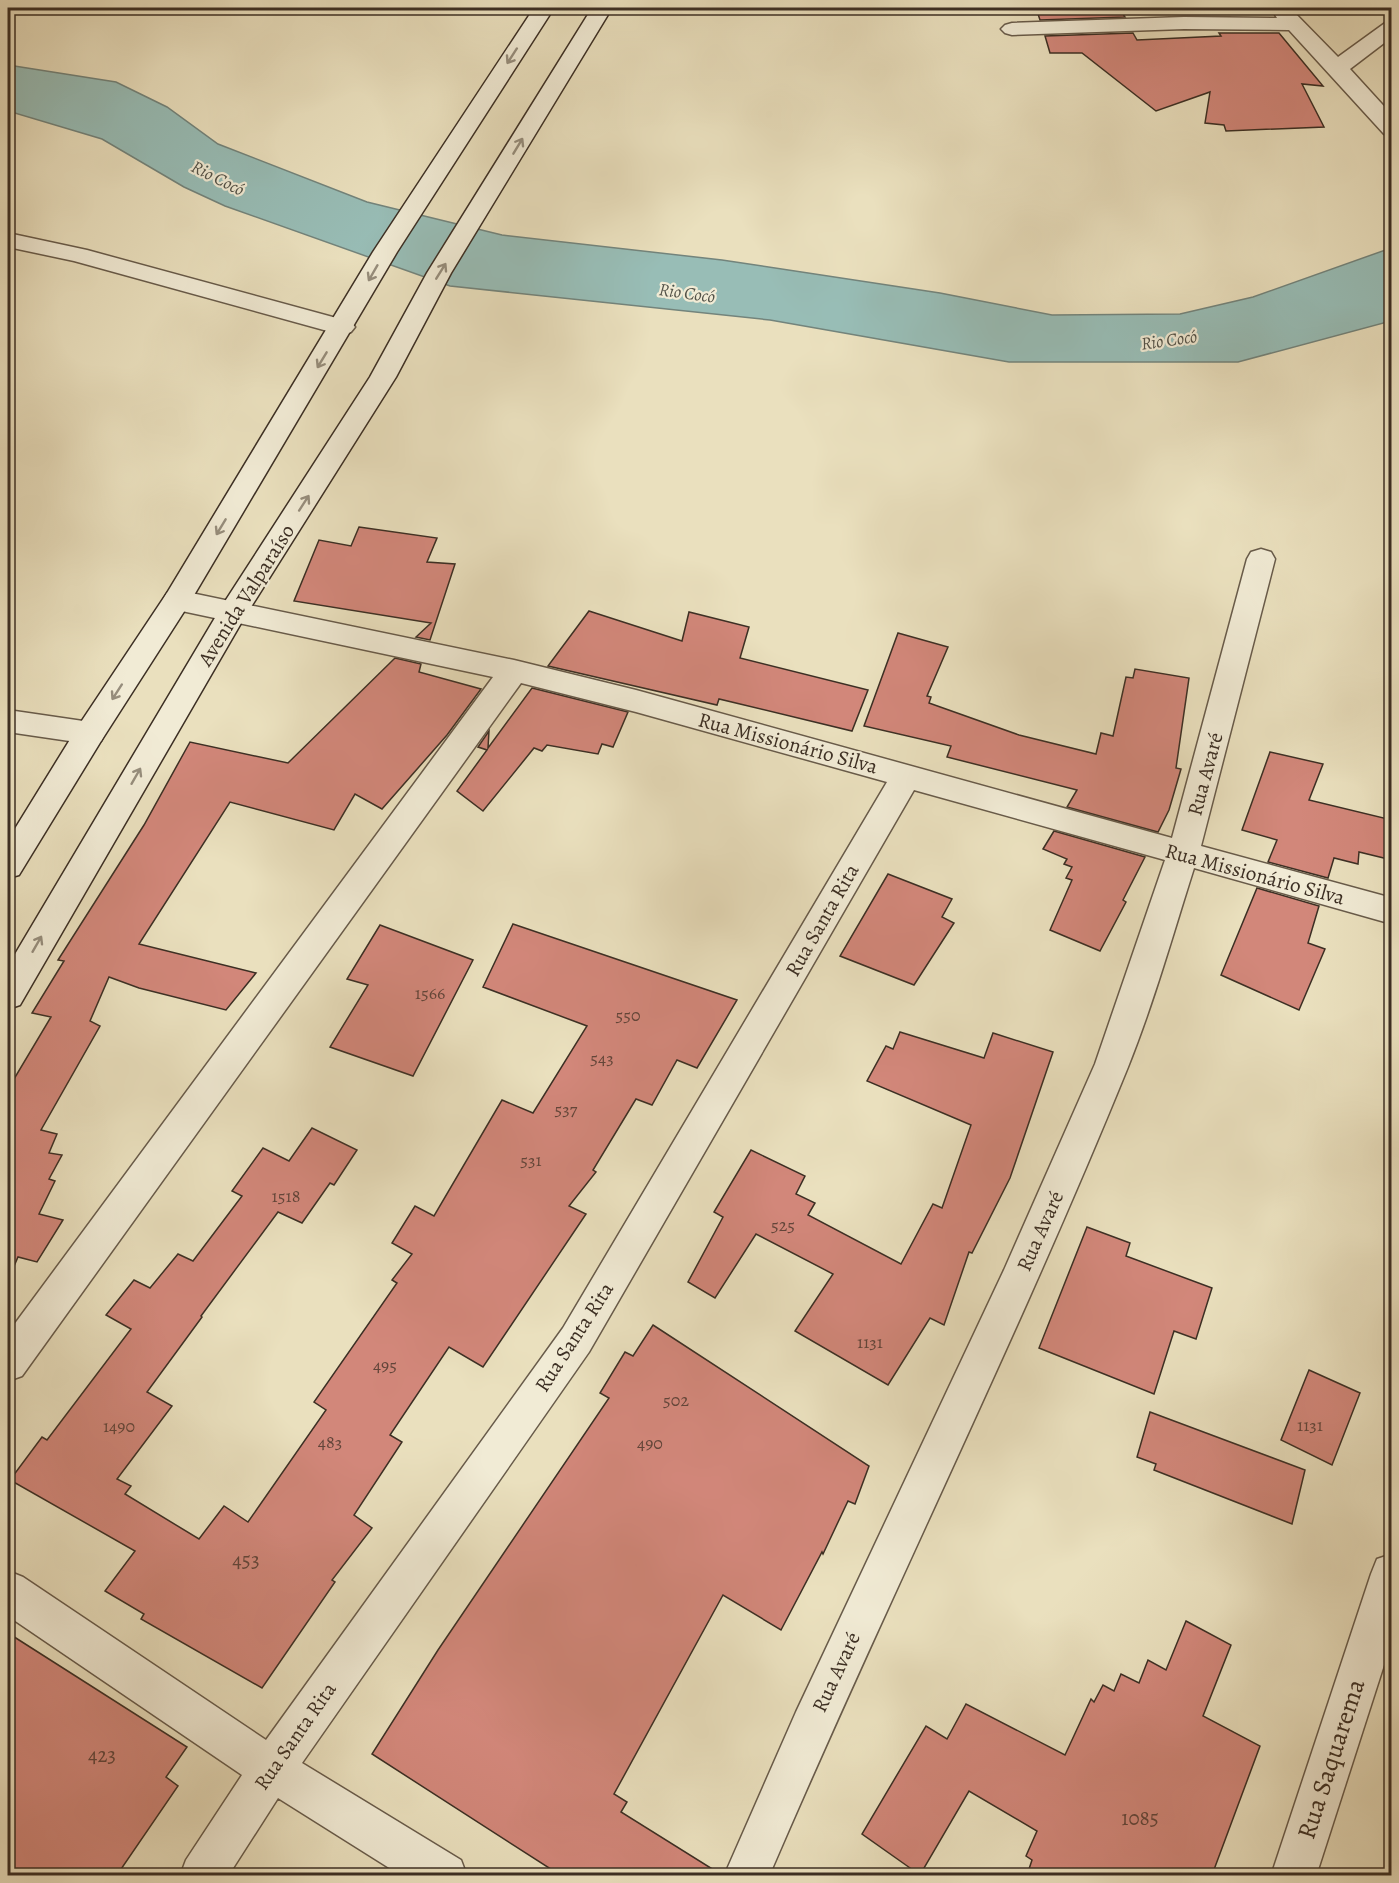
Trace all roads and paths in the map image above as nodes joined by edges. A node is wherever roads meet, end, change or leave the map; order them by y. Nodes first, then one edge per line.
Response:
1 (544, 8) edge
2 (602, 8) edge
3 (1279, 8) edge
4 (1294, 24) junction
5 (1392, 27) edge
6 (1012, 29) dead end
7 (1337, 68) junction
8 (1392, 129) edge
9 (8, 240) edge
10 (346, 318) junction
11 (1261, 559) dead end
12 (177, 600) junction
13 (232, 613) junction
14 (514, 671) junction
15 (8, 721) edge
16 (90, 733) junction
17 (908, 775) junction
18 (1183, 855) junction
19 (8, 866) edge
20 (1392, 911) edge
21 (8, 995) edge
22 (8, 1363) edge
23 (1392, 1574) edge
24 (8, 1592) edge
25 (271, 1769) junction
26 (202, 1875) edge
27 (445, 1875) edge
28 (746, 1875) edge
29 (1293, 1875) edge

1 -> 10 street
13 -> 2 street, Avenida Valparaíso
3 - 4 street
4 - 6 street
4 - 7 street
5 - 7 street
7 - 8 street
9 - 10 street
10 -> 12 street
11 - 18 street, Rua Avaré
12 - 13 street, Rua Missionário Silva
12 -> 16 street
13 - 14 street, Rua Missionário Silva
21 -> 13 street, Avenida Valparaíso
14 - 17 street, Rua Missionário Silva
14 - 22 street
15 - 16 street
16 - 19 street
17 - 18 street, Rua Missionário Silva
17 - 25 street, Rua Santa Rita
18 - 20 street, Rua Missionário Silva
18 - 28 street, Rua Avaré
23 - 29 street, Rua Saquarema
24 - 25 street
25 - 26 street, Rua Santa Rita
25 - 27 street

